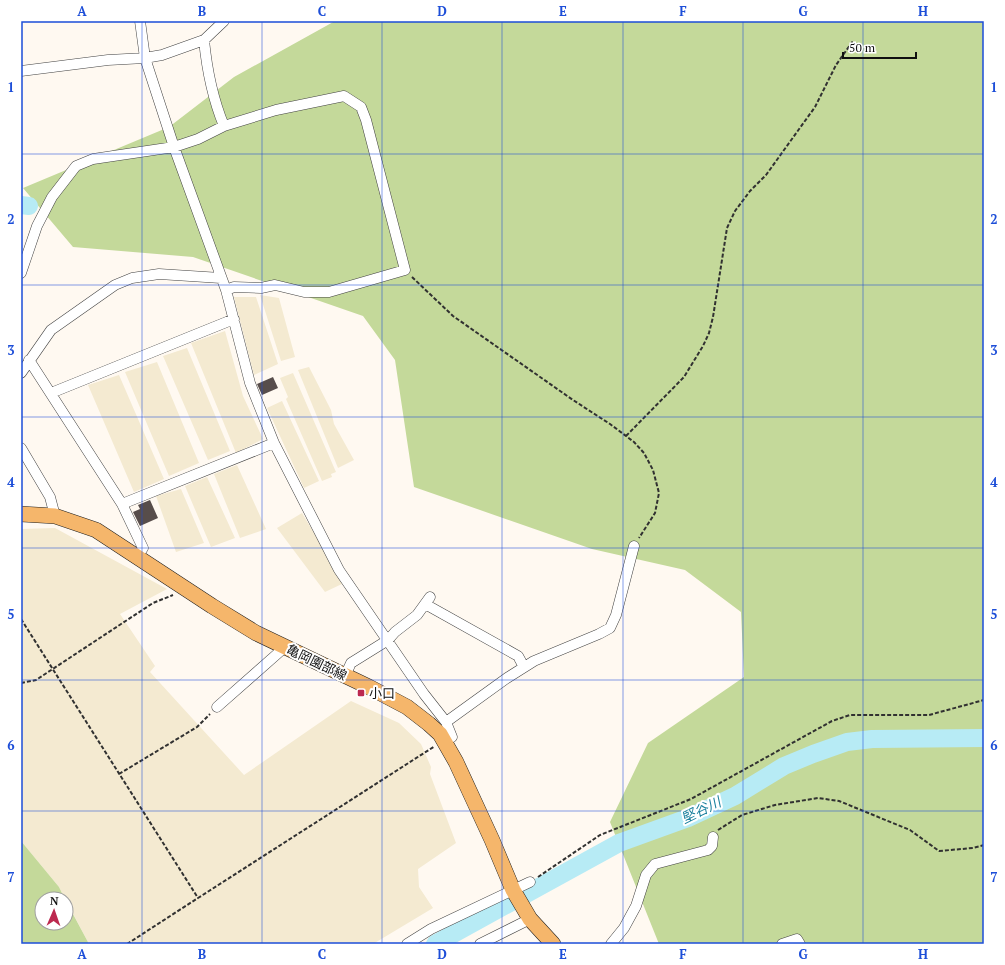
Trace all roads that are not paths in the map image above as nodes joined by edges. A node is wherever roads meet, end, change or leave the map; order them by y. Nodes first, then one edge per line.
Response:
1 (140, 21) edge
2 (224, 21) edge
3 (204, 40) junction
4 (145, 58) junction
5 (21, 71) edge
6 (224, 126) junction
7 (174, 147) junction
8 (21, 273) edge
9 (221, 278) junction
10 (226, 290) junction
11 (234, 319) junction
12 (29, 360) junction
13 (21, 373) edge
14 (51, 393) junction
15 (274, 444) junction
16 (21, 448) edge
17 (122, 504) junction
18 (21, 514) edge
19 (55, 516) junction
20 (634, 546) road end
21 (137, 557) junction
22 (388, 640) junction
23 (285, 647) junction
24 (524, 667) junction
25 (345, 676) junction
26 (217, 707) road end
27 (446, 722) junction
28 (444, 740) junction
29 (713, 837) road end
30 (530, 882) road end
31 (513, 890) junction
32 (530, 919) junction
33 (407, 944) edge
34 (480, 944) edge
35 (552, 944) edge
36 (610, 944) edge
37 (782, 944) edge
38 (800, 944) edge

1 - 4 street
2 - 3 street
3 - 4 street
3 - 6 street
4 - 5 street
4 - 7 street
6 - 7 street
6 - 10 street
7 - 8 street
7 - 9 street
9 - 10 street
9 - 12 street
10 - 11 street
11 - 14 street
11 - 15 street
12 - 13 street
12 - 14 street
14 - 17 street
15 - 17 street
15 - 22 street
16 - 19 street
17 - 21 street
18 - 19 main road, 亀岡園部線
19 - 21 main road, 亀岡園部線
20 - 24 street
21 - 23 main road, 亀岡園部線
22 - 24 street
22 - 25 street
22 - 27 street
23 - 25 main road, 亀岡園部線
23 - 26 street
24 - 27 street
25 - 28 main road, 亀岡園部線
27 - 28 street
28 - 31 main road, 亀岡園部線
29 - 36 street
30 - 31 street
31 - 32 main road, 亀岡園部線
31 - 33 street
32 - 34 street
32 - 35 main road, 亀岡園部線
37 - 38 street

